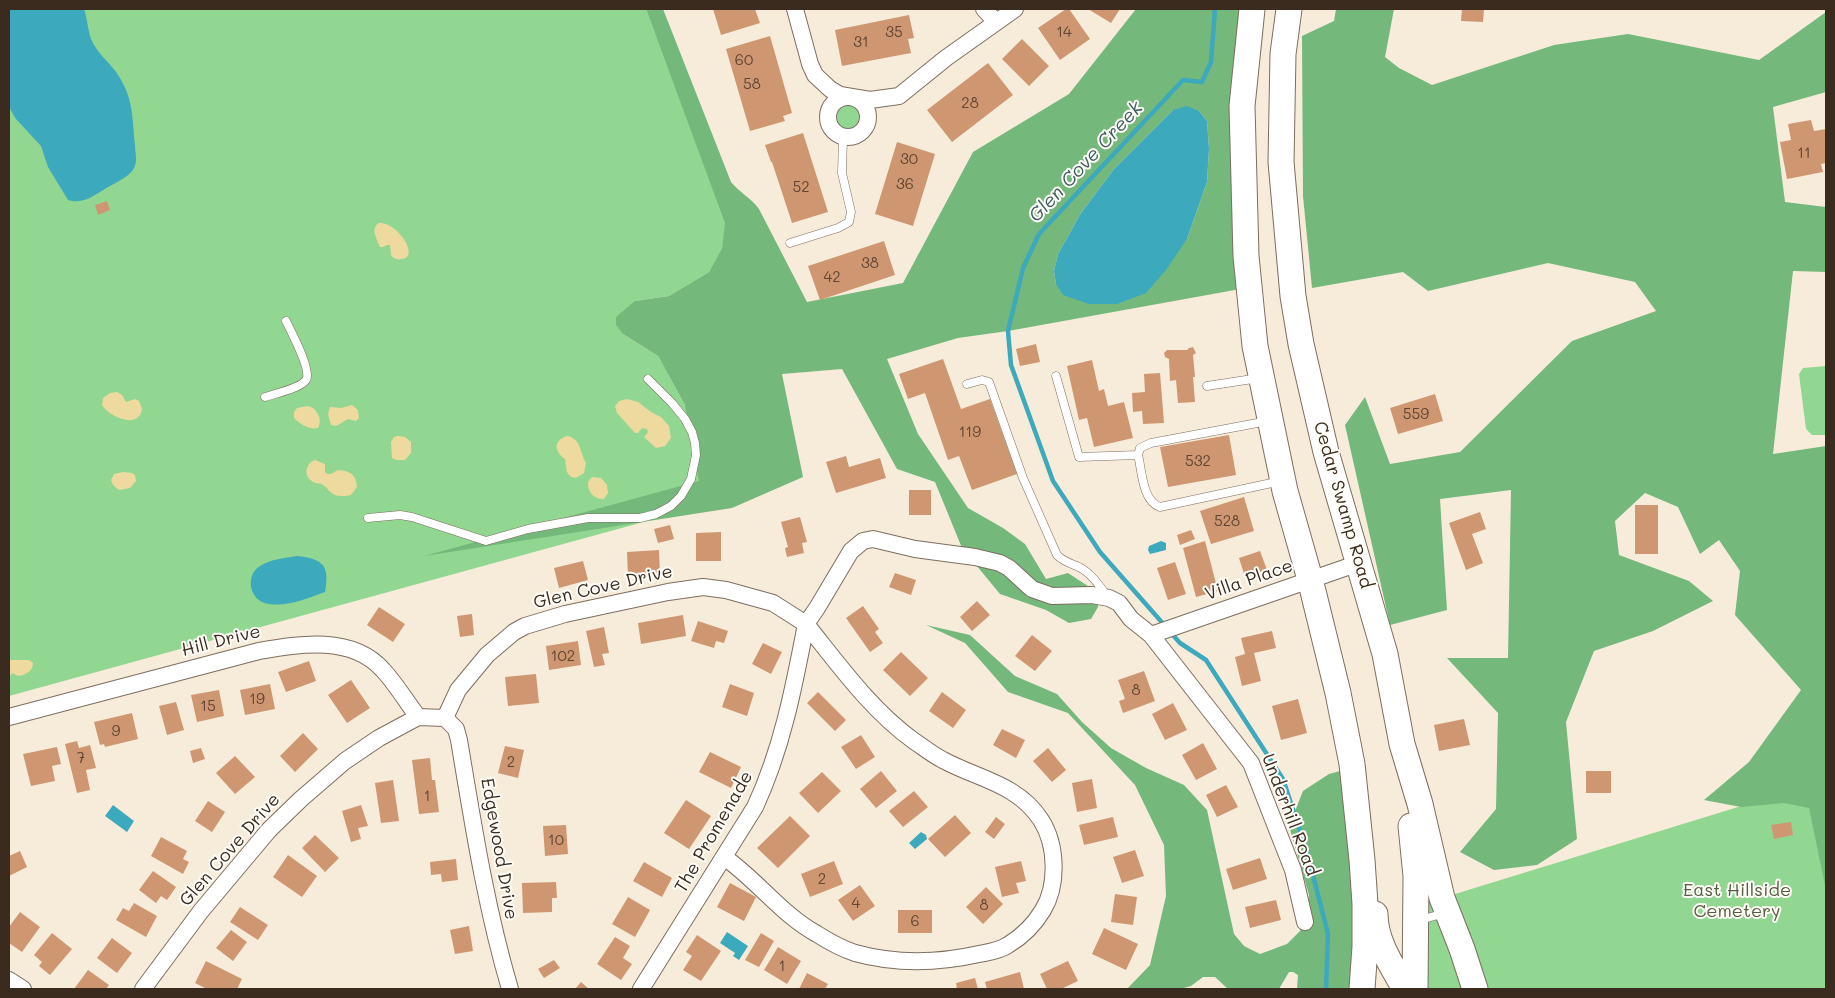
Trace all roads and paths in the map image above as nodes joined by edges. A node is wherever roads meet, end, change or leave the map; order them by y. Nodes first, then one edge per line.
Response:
1 (795, 9) edge
2 (984, 9) edge
3 (1015, 9) edge
4 (1252, 9) edge
5 (1289, 9) edge
6 (996, 22) junction
7 (853, 98) junction
8 (842, 137) junction
9 (790, 242) dead end
10 (286, 321) dead end
11 (1056, 376) dead end
12 (1261, 377) junction
13 (648, 379) dead end
14 (968, 384) dead end
15 (1207, 386) dead end
16 (265, 397) dead end
17 (1270, 420) junction
18 (1138, 455) junction
19 (1283, 481) junction
20 (368, 518) dead end
21 (1359, 563) junction
22 (1310, 580) junction
23 (1109, 598) junction
24 (806, 624) junction
25 (1155, 634) junction
26 (418, 716) junction
27 (9, 718) edge
28 (446, 718) junction
29 (1402, 744) junction
30 (724, 857) junction
31 (1362, 860) junction
32 (1448, 912) junction
33 (1416, 921) junction
34 (1306, 922) dead end
35 (9, 980) edge
36 (23, 989) edge
37 (143, 989) edge
38 (510, 989) edge
39 (641, 989) edge
40 (1362, 989) edge
41 (1405, 989) edge
42 (1415, 989) edge
43 (1475, 989) edge

1 - 7 street
2 - 6 street
3 - 6 street
4 - 12 main road
5 - 21 main road, Cedar Swamp Road
6 - 7 street
7 - 8 street
7 - 8 street
8 - 9 lane
10 - 16 lane
11 - 18 lane
12 - 15 lane
12 - 17 main road
13 - 20 lane
14 - 23 lane
17 - 18 lane
17 - 19 main road
18 - 19 lane
19 - 22 main road
21 - 22 street, Villa Place
21 - 29 main road, Cedar Swamp Road
22 - 25 street, Villa Place
22 - 31 main road
23 - 24 street
23 - 25 street
24 - 28 street, Glen Cove Drive
24 - 30 street, The Promenade
24 - 30 street, Glen Cove Drive
25 - 34 street, Underhill Road
26 - 27 street, Hill Drive
26 - 28 street
26 - 37 street, Glen Cove Drive
28 - 38 street, Edgewood Drive
29 - 32 main road, Cedar Swamp Road
29 - 33 main road
30 - 39 street, The Promenade
31 - 40 main road
31 - 41 main road
32 - 33 lane
32 - 43 main road, Cedar Swamp Road
33 - 42 main road
35 - 36 street

